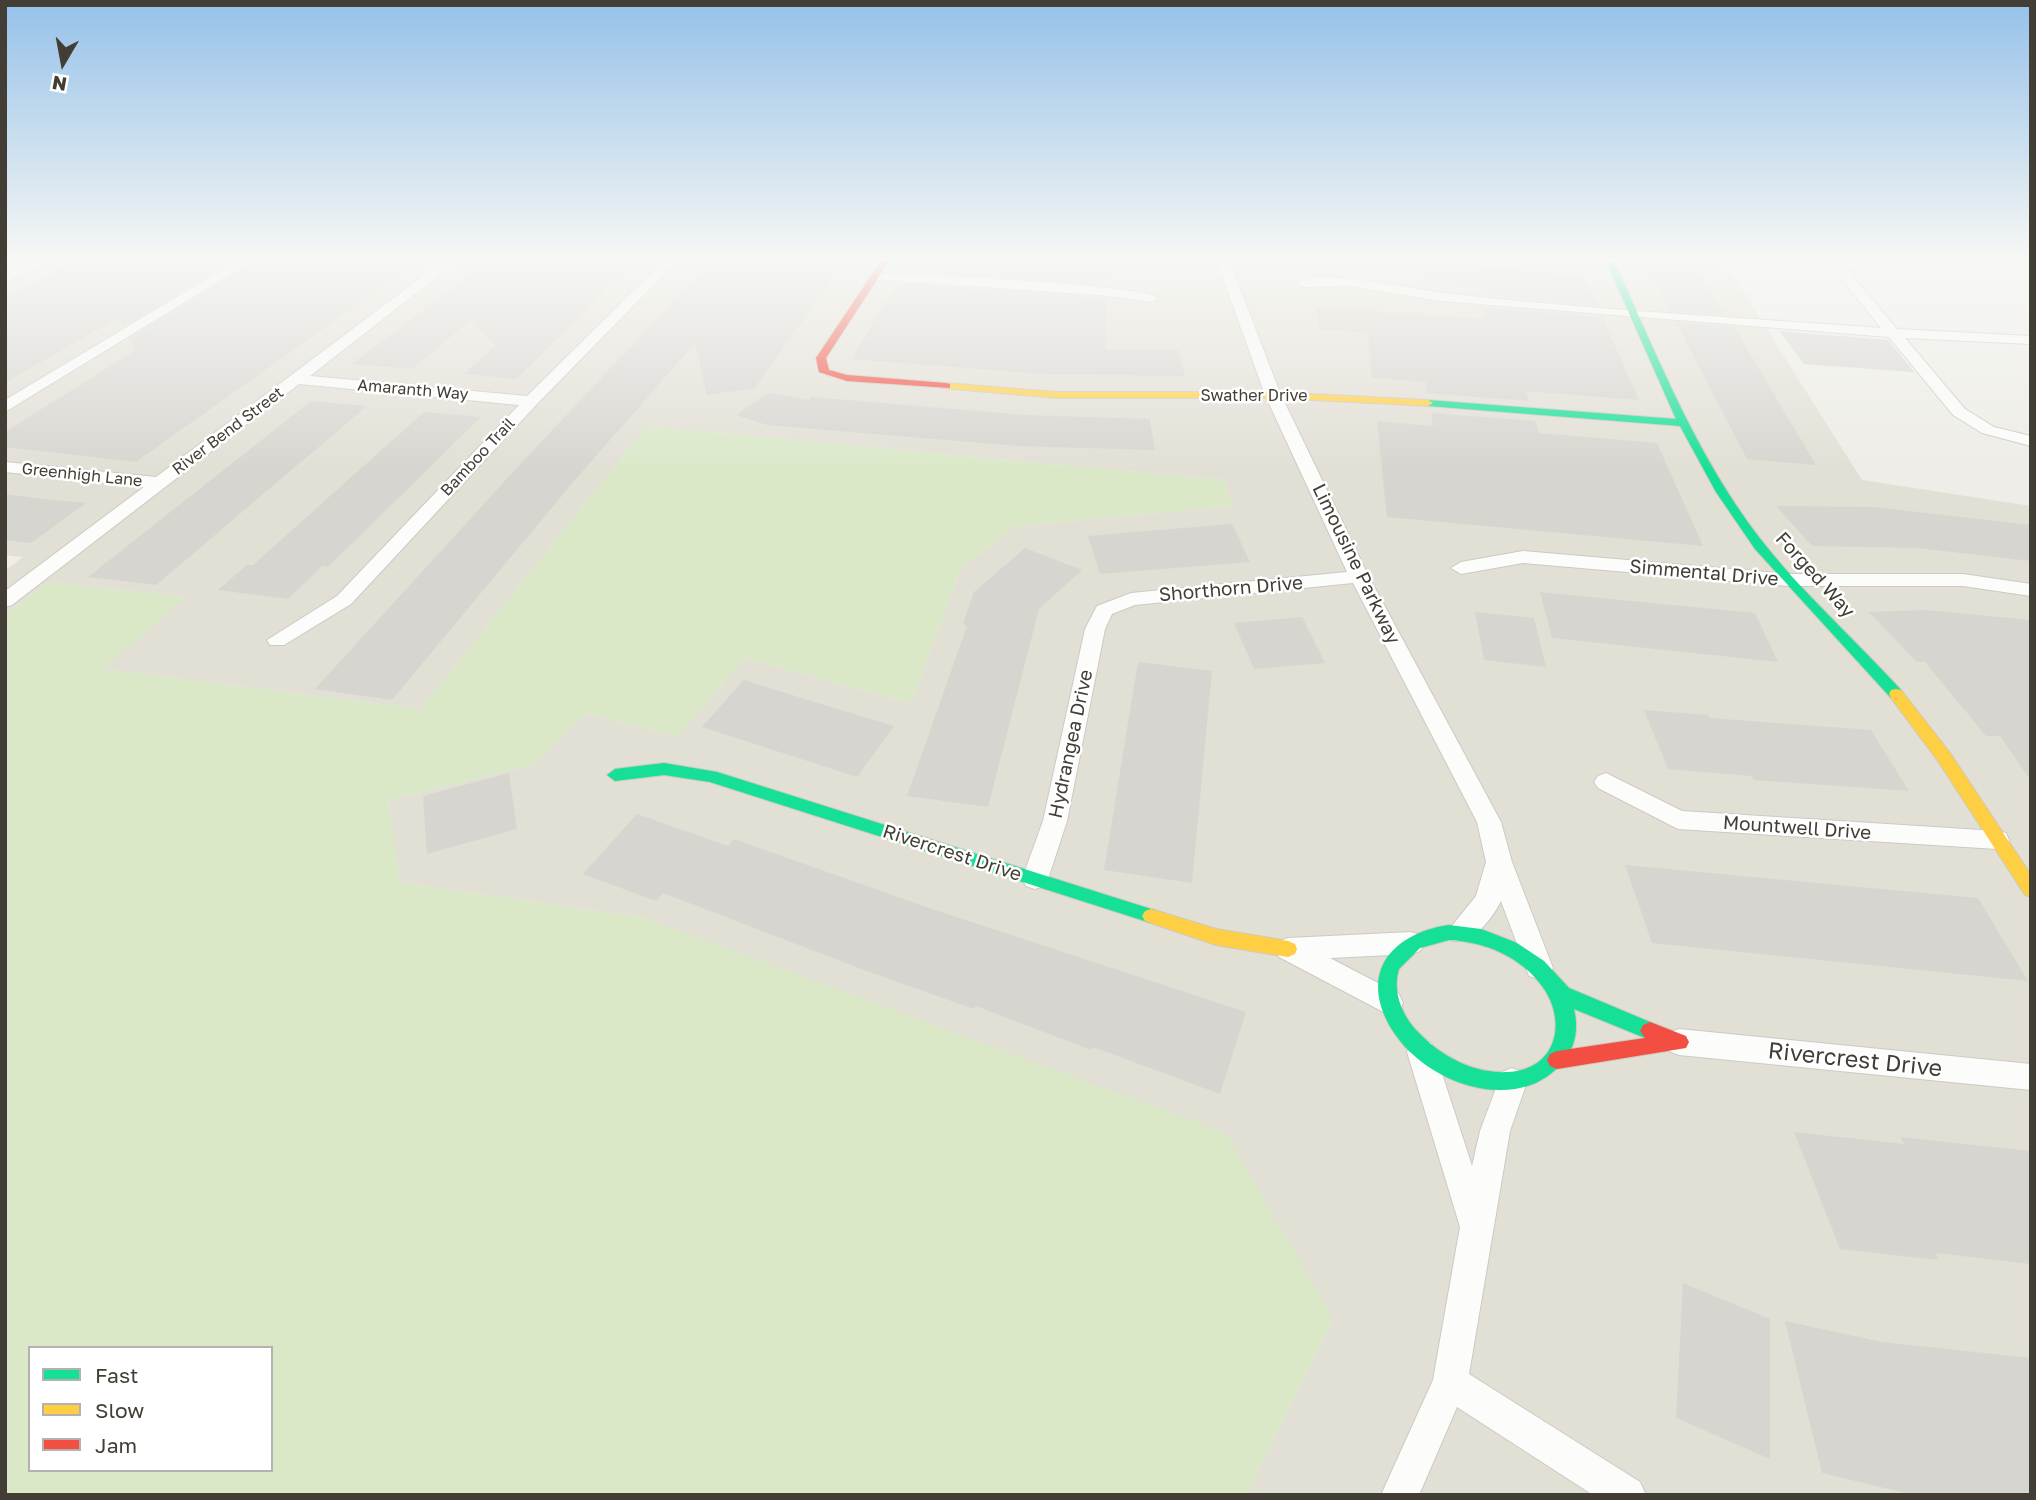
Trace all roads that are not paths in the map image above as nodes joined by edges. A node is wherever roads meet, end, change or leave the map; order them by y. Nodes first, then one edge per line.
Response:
1 (130, 331) edge
2 (359, 331) edge
3 (601, 331) edge
4 (839, 331) edge
5 (1249, 331) edge
6 (1643, 331) edge
7 (1867, 331) edge
8 (1894, 333) junction
9 (2031, 340) edge
10 (296, 379) junction
11 (1273, 395) junction
12 (531, 401) junction
13 (5, 407) edge
14 (1685, 423) junction
15 (1988, 430) joint
16 (2031, 441) edge
17 (5, 467) edge
18 (160, 483) junction
19 (1461, 568) dead end
20 (1359, 577) junction
21 (1789, 580) junction
22 (2031, 590) edge
23 (5, 601) edge
24 (1104, 610) joint
25 (277, 640) dead end
26 (615, 775) dead end
27 (1606, 782) dead end
28 (1997, 840) junction
29 (1499, 862) junction
30 (1035, 879) junction
31 (2031, 890) edge
32 (1460, 932) junction
33 (1411, 943) junction
34 (1288, 949) junction
35 (1539, 968) junction
36 (1557, 990) junction
37 (1389, 1003) junction
38 (1679, 1042) junction
39 (1422, 1052) junction
40 (1557, 1060) junction
41 (2031, 1077) edge
42 (1512, 1082) junction
43 (1476, 1227) junction
44 (1450, 1382) junction
45 (1400, 1495) edge
46 (1626, 1495) edge

1 - 13 street
2 - 10 street, River Bend Street
3 - 12 street, Bamboo Trail
4 - 11 street, Swather Drive
5 - 11 street, Limousine Parkway
6 - 14 street, Forged Way
7 - 8 street
8 - 9 street
8 - 15 street
10 - 12 street, Amaranth Way
10 - 18 street, River Bend Street
11 - 14 street, Swather Drive
11 - 20 street, Limousine Parkway
12 - 25 street, Bamboo Trail
14 - 21 street, Forged Way
15 - 16 street
17 - 18 street, Greenhigh Lane
18 - 23 street, River Bend Street
19 - 21 street, Simmental Drive
20 - 24 street, Shorthorn Drive
20 - 29 street, Limousine Parkway
21 - 22 street, Simmental Drive
21 - 28 street, Forged Way
24 - 30 street, Hydrangea Drive
26 - 30 street, Rivercrest Drive
27 - 28 street, Mountwell Drive
28 - 31 street, Forged Way
29 - 32 street, Limousine Parkway
29 - 35 street, Limousine Parkway
30 - 34 street, Rivercrest Drive
32 - 33 street
32 - 35 street
33 - 34 street, Rivercrest Drive
33 - 37 street
34 - 37 street, Rivercrest Drive
35 - 36 street
36 - 38 street, Rivercrest Drive
36 - 40 street
37 - 39 street
38 - 40 street, Rivercrest Drive
38 - 41 street, Rivercrest Drive
39 - 42 street
39 - 43 street
40 - 42 street
42 - 43 street
43 - 44 street
44 - 45 street
44 - 46 street

